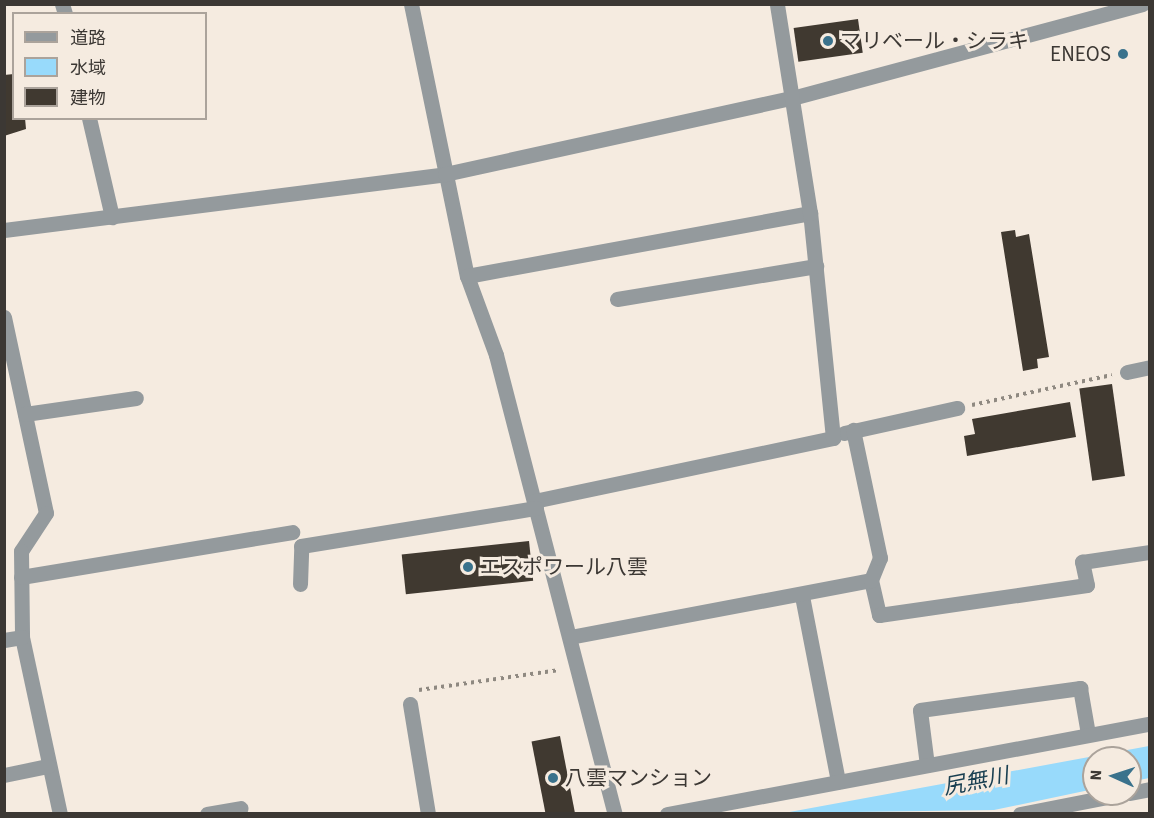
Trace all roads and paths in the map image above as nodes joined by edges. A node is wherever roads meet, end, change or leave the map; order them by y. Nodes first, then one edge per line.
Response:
1 (411, 4) edge
2 (777, 4) edge
3 (1143, 4) edge
4 (792, 98) junction
5 (89, 120) edge
6 (445, 174) junction
7 (810, 213) junction
8 (112, 217) junction
9 (4, 230) edge
10 (816, 266) junction
11 (467, 276) junction
12 (617, 298) dead end
13 (4, 317) edge
14 (1149, 367) edge
15 (1127, 372) joint
16 (136, 398) dead end
17 (957, 408) joint
18 (25, 414) junction
19 (854, 430) junction
20 (833, 438) junction
21 (535, 505) junction
22 (292, 532) dead end
23 (1149, 552) edge
24 (21, 577) junction
25 (871, 580) junction
26 (300, 584) dead end
27 (802, 596) junction
28 (22, 637) junction
29 (570, 637) junction
30 (4, 640) edge
31 (578, 667) junction
32 (410, 704) joint
33 (1149, 724) edge
34 (1088, 734) junction
35 (927, 765) junction
36 (48, 766) junction
37 (4, 775) edge
38 (838, 782) junction
39 (1082, 802) edge
40 (240, 808) dead end
41 (60, 813) edge
42 (207, 813) edge
43 (428, 813) edge
44 (615, 813) edge
45 (668, 813) edge
46 (1020, 813) edge

1 - 6 street
2 - 4 street
3 - 4 street
4 - 6 street
4 - 7 street
5 - 8 street
6 - 8 street
6 - 11 street
7 - 10 street
7 - 11 street
8 - 9 street
10 - 12 street
10 - 20 street
11 - 21 street
13 - 18 street
14 - 15 street
15 - 17 path
16 - 18 street
17 - 19 street
18 - 24 street
19 - 20 street
19 - 25 street
20 - 21 street
21 - 26 street
21 - 29 street
22 - 24 street
23 - 25 street
24 - 28 street
25 - 27 street
27 - 29 street
27 - 38 street
28 - 30 street
28 - 36 street
29 - 31 street
31 - 32 path
31 - 44 street
32 - 43 street
33 - 34 street
34 - 35 street
34 - 35 street
35 - 38 street
36 - 37 street
36 - 41 street
38 - 45 street
39 - 46 street
40 - 42 street

